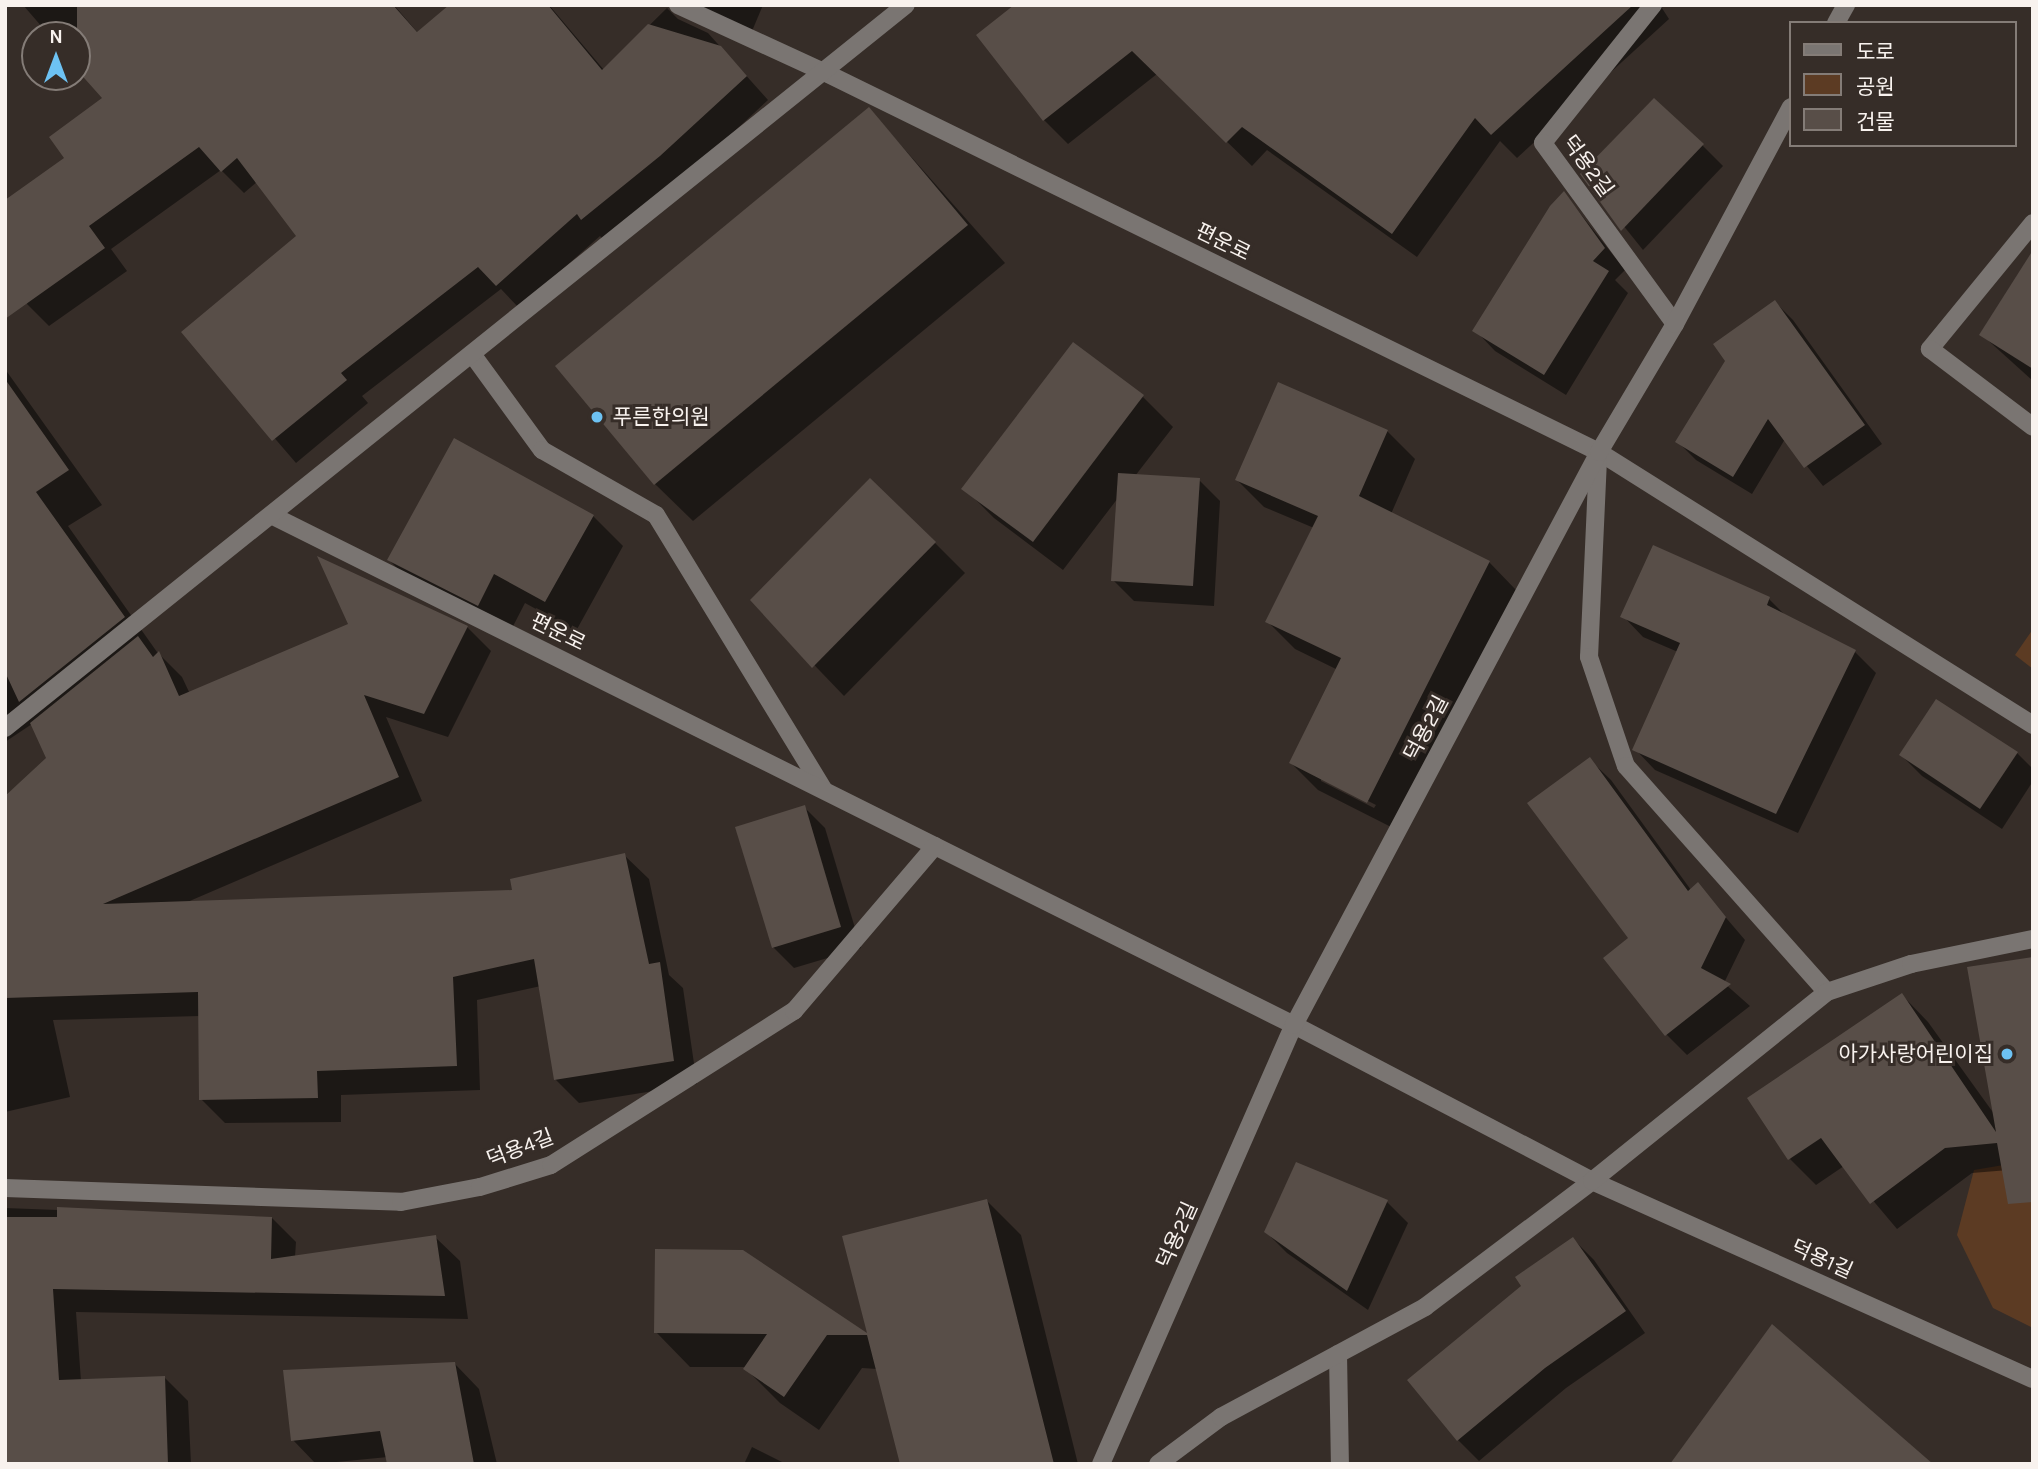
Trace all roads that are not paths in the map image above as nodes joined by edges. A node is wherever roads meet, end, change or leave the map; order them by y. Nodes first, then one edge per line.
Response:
1 (678, 5) edge
2 (906, 5) edge
3 (1653, 5) edge
4 (1846, 5) edge
5 (1837, 21) edge
6 (827, 73) junction
7 (1790, 109) edge
8 (2033, 223) edge
9 (1675, 324) junction
10 (472, 354) junction
11 (2033, 427) edge
12 (1599, 452) junction
13 (271, 515) junction
14 (2033, 724) edge
15 (5, 728) edge
16 (824, 790) junction
17 (935, 846) junction
18 (2033, 939) edge
19 (1827, 992) junction
20 (1294, 1025) junction
21 (1592, 1181) junction
22 (5, 1188) edge
23 (1338, 1354) junction
24 (2033, 1379) edge
25 (1101, 1464) edge
26 (1158, 1464) edge
27 (1340, 1464) edge

1 - 6 street, 편운로
2 - 6 street
3 - 9 street, 덕용2길
4 - 5 street
6 - 10 street
6 - 12 street, 편운로
7 - 9 street, 덕용2길
8 - 11 street
9 - 12 street, 덕용2길
10 - 13 street
10 - 16 street
12 - 14 street
12 - 19 street, 덕용2길
12 - 20 street, 덕용2길
13 - 15 street
13 - 16 street, 편운로
16 - 17 street, 편운로
17 - 20 street
17 - 22 street, 덕용4길
18 - 19 street
19 - 21 street
20 - 21 street
20 - 25 street, 덕용2길
21 - 23 street
21 - 24 street, 덕용1길
23 - 26 street
23 - 27 street

